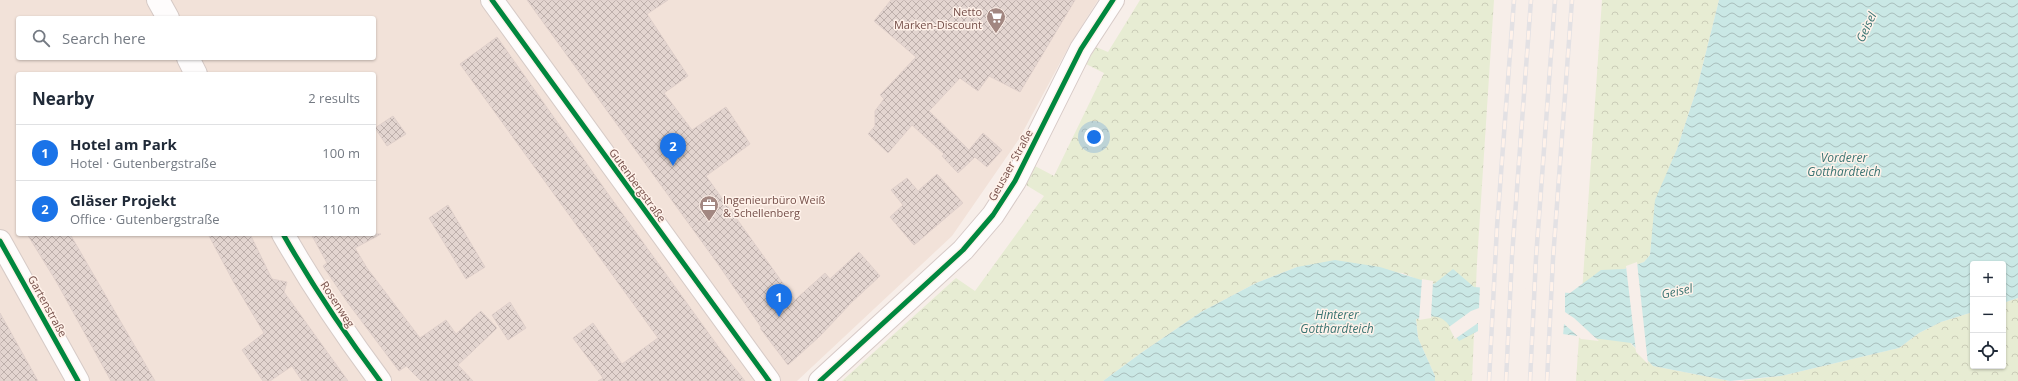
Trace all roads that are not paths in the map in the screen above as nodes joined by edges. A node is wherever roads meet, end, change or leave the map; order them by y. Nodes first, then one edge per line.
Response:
1 (158, 0) edge
2 (492, 0) edge
3 (1113, 0) edge
4 (167, 16) edge
5 (189, 60) edge
6 (195, 72) edge
7 (285, 236) edge
8 (0, 241) edge
9 (78, 381) edge
10 (380, 381) edge
11 (769, 381) edge
12 (820, 381) edge

1 - 4 street
2 - 11 street, Gutenbergstraße
3 - 12 street, Geusaer Straße
5 - 6 street
7 - 10 street, Rosenweg
8 - 9 street, Gartenstraße

